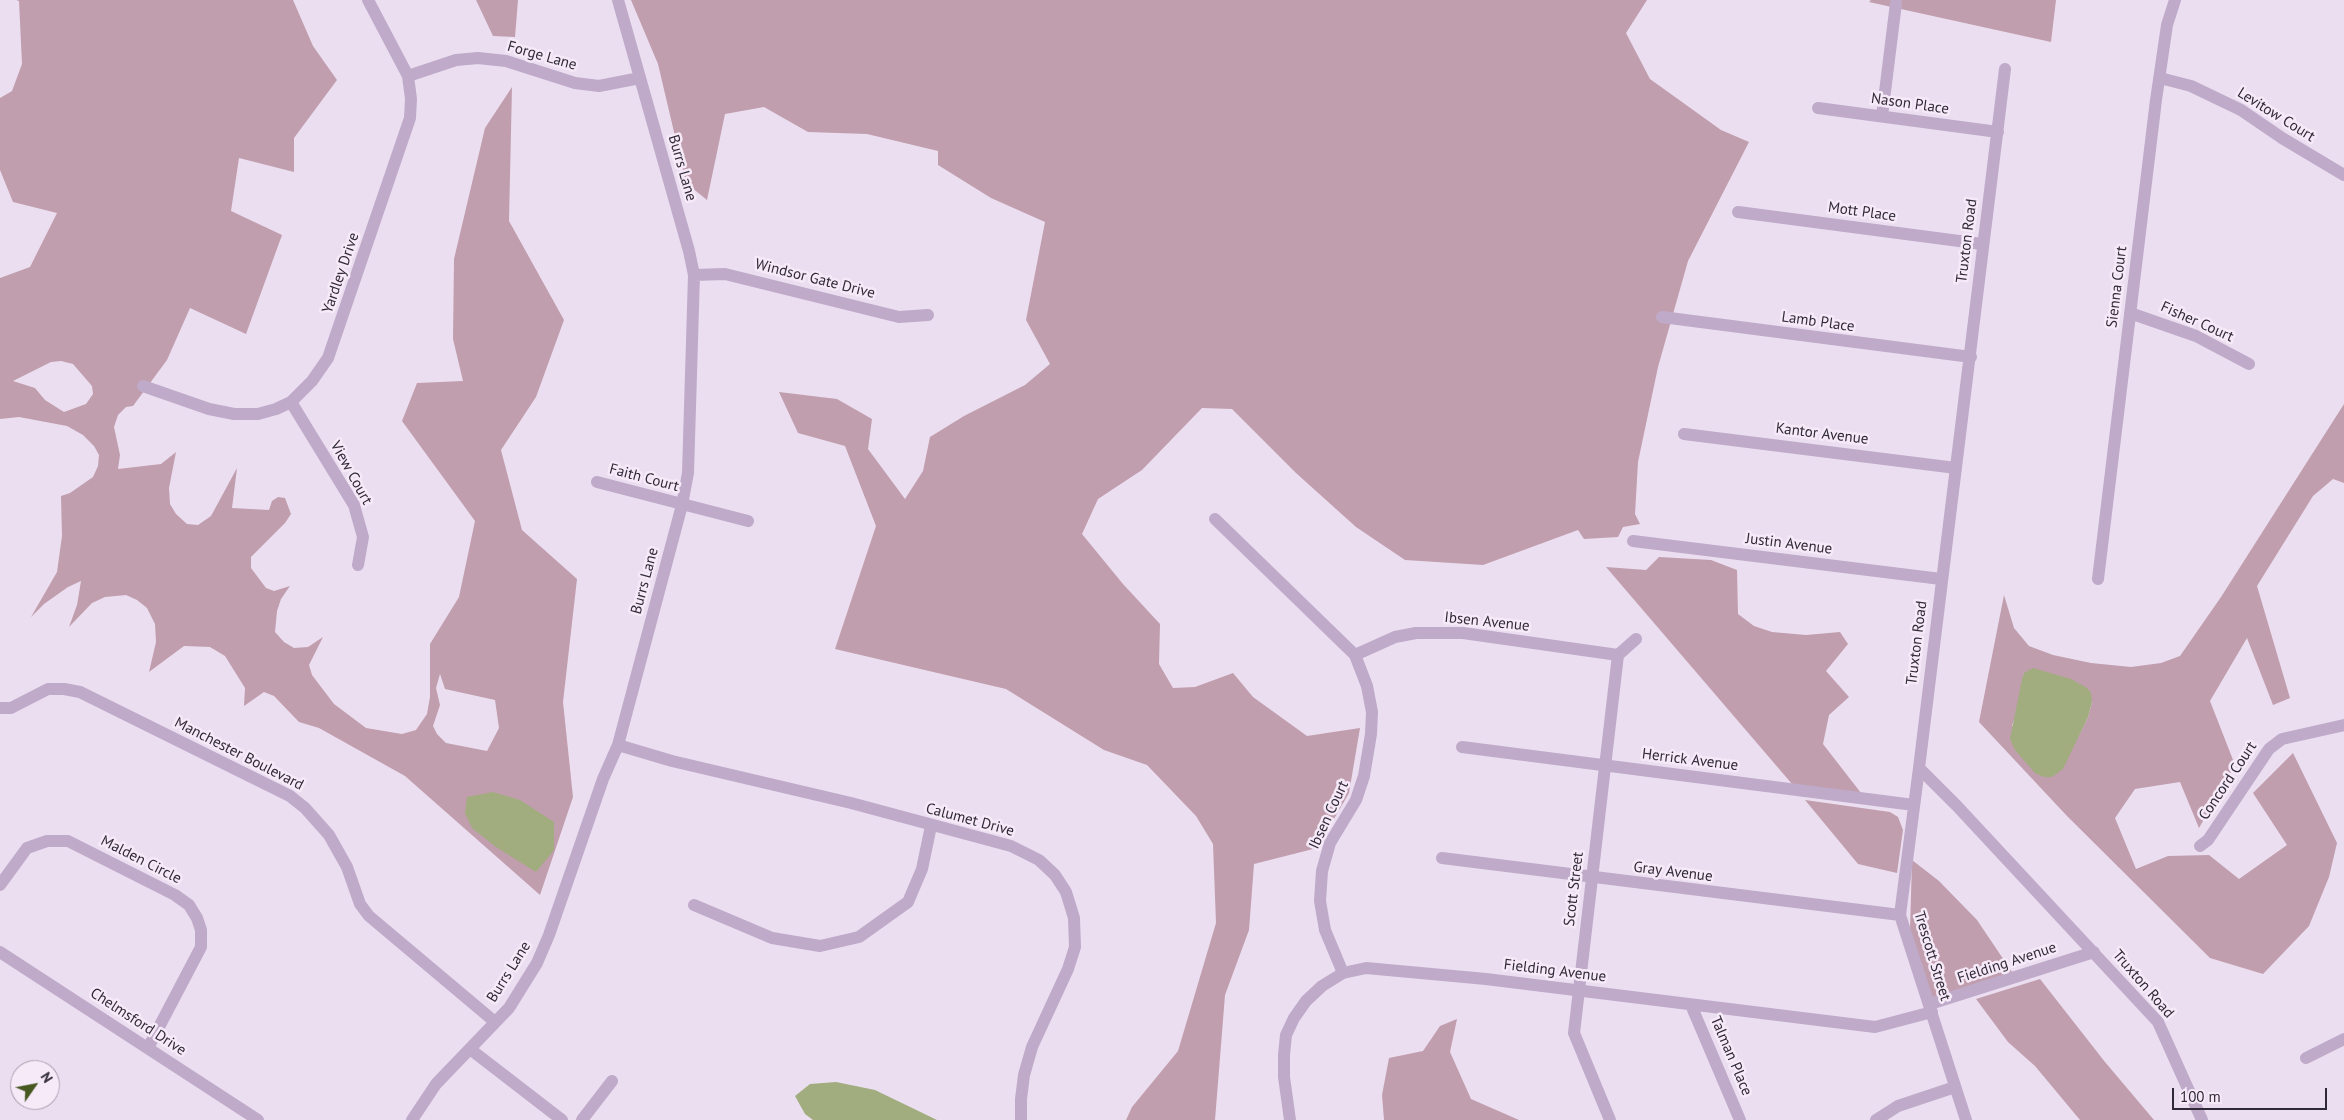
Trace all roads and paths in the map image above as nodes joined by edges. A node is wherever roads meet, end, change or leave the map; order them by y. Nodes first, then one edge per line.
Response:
1 (368, 0) edge
2 (618, 0) edge
3 (2176, 0) edge
4 (1896, 3) dead end
5 (2005, 69) dead end
6 (408, 76) junction
7 (640, 78) junction
8 (2160, 78) junction
9 (1818, 108) dead end
10 (1882, 116) junction
11 (1998, 132) junction
12 (2344, 175) edge
13 (1738, 212) dead end
14 (1982, 244) junction
15 (694, 275) junction
16 (2130, 313) junction
17 (928, 315) dead end
18 (1662, 317) dead end
19 (1971, 357) junction
20 (2249, 364) dead end
21 (143, 386) dead end
22 (291, 402) junction
23 (1684, 434) dead end
24 (1956, 468) junction
25 (597, 482) dead end
26 (682, 505) junction
27 (1215, 519) dead end
28 (748, 521) dead end
29 (1634, 541) dead end
30 (358, 565) dead end
31 (1941, 579) junction
32 (2098, 579) dead end
33 (1636, 639) dead end
34 (1355, 655) junction
35 (1618, 655) junction
36 (0, 708) edge
37 (2344, 725) edge
38 (618, 745) junction
39 (1462, 747) dead end
40 (1605, 766) junction
41 (1918, 768) junction
42 (1914, 804) junction
43 (931, 826) junction
44 (2200, 846) dead end
45 (1442, 858) dead end
46 (1592, 878) junction
47 (0, 885) edge
48 (694, 905) dead end
49 (1900, 915) junction
50 (0, 952) edge
51 (2094, 952) junction
52 (1343, 973) junction
53 (1578, 990) junction
54 (1692, 1005) junction
55 (1931, 1008) junction
56 (495, 1022) junction
57 (2344, 1039) edge
58 (148, 1048) junction
59 (470, 1049) junction
60 (2306, 1058) dead end
61 (612, 1081) dead end
62 (1955, 1087) junction
63 (258, 1120) edge
64 (412, 1120) edge
65 (562, 1120) edge
66 (582, 1120) edge
67 (1021, 1120) edge
68 (1290, 1120) edge
69 (1610, 1120) edge
70 (1740, 1120) edge
71 (1876, 1120) edge
72 (1966, 1120) edge
73 (2202, 1120) edge

1 - 6 street, Yardley Drive
2 - 7 street, Burrs Lane
3 - 8 street, Sienna Court
4 - 10 street
5 - 11 street, Truxton Road
6 - 7 street, Forge Lane
6 - 22 street, Yardley Drive
7 - 15 street, Burrs Lane
8 - 12 street, Levitow Court
8 - 16 street, Sienna Court
9 - 10 street, Nason Place
10 - 11 street, Nason Place
11 - 14 street, Truxton Road
13 - 14 street, Mott Place
14 - 19 street, Truxton Road
15 - 17 street, Windsor Gate Drive
15 - 26 street, Burrs Lane
16 - 20 street, Fisher Court
16 - 32 street, Sienna Court
18 - 19 street, Lamb Place
19 - 24 street, Truxton Road
21 - 22 street, Yardley Drive
22 - 30 street, View Court
23 - 24 street, Kantor Avenue
24 - 31 street, Truxton Road
25 - 26 street, Faith Court
26 - 28 street, Faith Court
26 - 38 street, Burrs Lane
27 - 34 street, Ibsen Court
29 - 31 street, Justin Avenue
31 - 41 street, Truxton Road
33 - 35 street
34 - 35 street, Ibsen Avenue
34 - 52 street, Ibsen Court
35 - 40 street, Scott Street
36 - 56 street, Manchester Boulevard
37 - 44 street, Concord Court
38 - 43 street, Calumet Drive
38 - 56 street, Burrs Lane
39 - 40 street, Herrick Avenue
40 - 42 street, Herrick Avenue
40 - 46 street, Scott Street
41 - 42 street, Trescott Street
41 - 51 street, Truxton Road
42 - 49 street, Trescott Street
43 - 48 street
43 - 67 street, Calumet Drive
45 - 46 street, Gray Avenue
46 - 49 street, Gray Avenue
46 - 53 street, Scott Street
47 - 58 street, Malden Circle
49 - 55 street, Trescott Street
50 - 58 street, Chelmsford Drive
51 - 55 street, Fielding Avenue
51 - 73 street, Truxton Road
52 - 53 street, Fielding Avenue
52 - 68 street, Fielding Avenue
53 - 54 street, Fielding Avenue
53 - 69 street, Scott Street
54 - 55 street, Fielding Avenue
54 - 70 street, Talman Place
55 - 62 street, Trescott Street
56 - 59 street, Burrs Lane
57 - 60 street
58 - 63 street, Chelmsford Drive
59 - 64 street, Burrs Lane
59 - 65 street
61 - 66 street
62 - 71 street
62 - 72 street, Trescott Street

